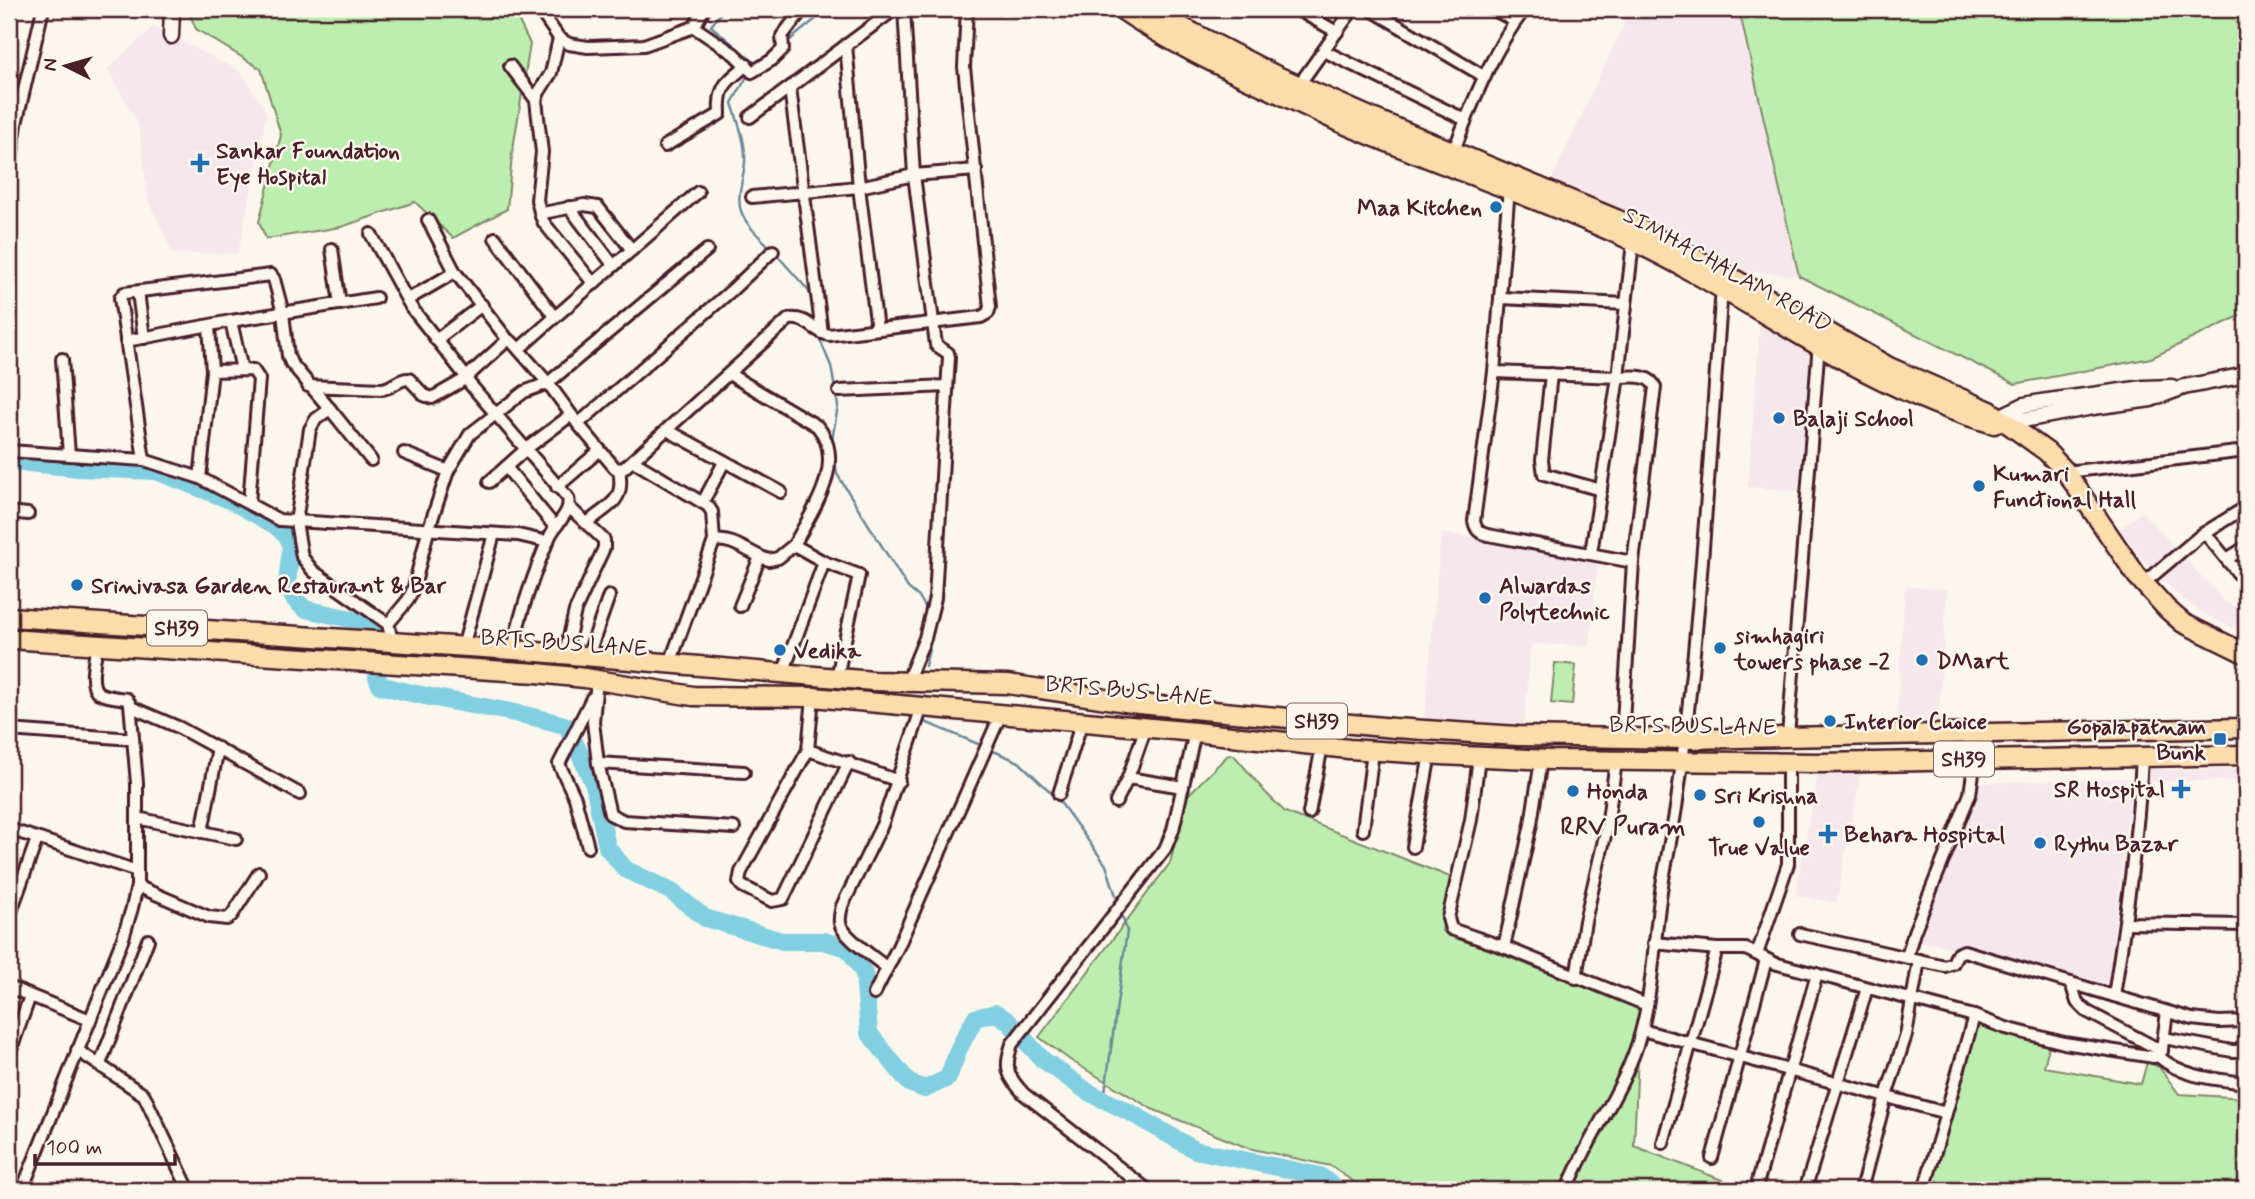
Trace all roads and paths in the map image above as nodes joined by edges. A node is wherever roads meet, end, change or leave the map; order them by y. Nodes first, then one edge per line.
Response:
1 (43, 9) edge
2 (172, 9) edge
3 (540, 9) edge
4 (704, 9) edge
5 (803, 9) edge
6 (895, 9) edge
7 (904, 9) edge
8 (967, 9) edge
9 (1121, 9) edge
10 (1296, 9) edge
11 (1353, 9) edge
12 (1370, 9) edge
13 (1492, 9) edge
14 (1525, 9) edge
15 (1146, 12) edge
16 (1515, 21) junction
17 (694, 27) junction
18 (1337, 32) junction
19 (171, 36) dead end
20 (559, 38) junction
21 (846, 45) junction
22 (1324, 51) junction
23 (510, 66) dead end
24 (749, 69) junction
25 (1485, 76) junction
26 (1298, 86) junction
27 (790, 88) junction
28 (536, 100) junction
29 (750, 117) dead end
30 (1466, 120) junction
31 (13, 123) edge
32 (665, 146) dead end
33 (1451, 158) junction
34 (976, 170) junction
35 (9, 174) edge
36 (914, 175) junction
37 (859, 187) junction
38 (1509, 188) junction
39 (698, 192) dead end
40 (805, 193) junction
41 (752, 197) dead end
42 (569, 207) junction
43 (541, 216) junction
44 (428, 220) dead end
45 (371, 234) dead end
46 (1630, 235) junction
47 (495, 239) dead end
48 (332, 249) dead end
49 (632, 250) junction
50 (707, 250) dead end
51 (773, 251) dead end
52 (614, 266) junction
53 (455, 272) junction
54 (594, 284) junction
55 (1722, 288) junction
56 (138, 292) junction
57 (376, 298) dead end
58 (1500, 298) junction
59 (407, 300) junction
60 (340, 304) junction
61 (1626, 304) junction
62 (482, 305) junction
63 (283, 313) junction
64 (555, 317) junction
65 (231, 321) junction
66 (935, 323) junction
67 (209, 326) junction
68 (877, 329) junction
69 (818, 331) junction
70 (144, 338) junction
71 (1821, 339) junction
72 (436, 340) junction
73 (508, 340) junction
74 (126, 341) junction
75 (519, 349) junction
76 (62, 359) dead end
77 (242, 370) junction
78 (212, 371) junction
79 (1494, 372) junction
80 (729, 374) junction
81 (1551, 374) junction
82 (2246, 375) edge
83 (1618, 377) junction
84 (467, 378) junction
85 (548, 383) junction
86 (308, 386) junction
87 (947, 386) junction
88 (839, 391) dead end
89 (330, 409) junction
90 (496, 414) junction
91 (575, 419) junction
92 (2007, 423) junction
93 (667, 430) junction
94 (526, 449) junction
95 (9, 451) edge
96 (599, 451) junction
97 (2246, 451) edge
98 (404, 453) dead end
99 (69, 455) junction
100 (144, 460) junction
101 (372, 460) dead end
102 (633, 461) junction
103 (723, 464) dead end
104 (506, 467) junction
105 (619, 469) junction
106 (448, 471) junction
107 (2066, 471) junction
108 (200, 478) junction
109 (489, 482) dead end
110 (557, 487) junction
111 (1601, 490) junction
112 (781, 492) dead end
113 (703, 502) junction
114 (248, 503) junction
115 (569, 507) junction
116 (2246, 507) edge
117 (9, 512) edge
118 (28, 514) dead end
119 (296, 522) junction
120 (587, 523) junction
121 (555, 527) junction
122 (428, 531) junction
123 (2205, 533) junction
124 (494, 534) junction
125 (714, 541) junction
126 (548, 542) junction
127 (794, 545) junction
128 (2246, 547) edge
129 (1591, 553) junction
130 (760, 558) junction
131 (2227, 559) junction
132 (824, 562) junction
133 (1633, 562) junction
134 (2246, 583) edge
135 (2143, 584) junction
136 (609, 596) dead end
137 (740, 606) dead end
138 (9, 617) edge
139 (9, 629) edge
140 (9, 639) edge
141 (97, 644) junction
142 (391, 644) junction
143 (463, 647) junction
144 (345, 649) junction
145 (514, 650) junction
146 (565, 654) junction
147 (2246, 654) edge
148 (588, 656) junction
149 (670, 663) junction
150 (783, 673) junction
151 (837, 677) junction
152 (907, 682) junction
153 (596, 685) junction
154 (813, 697) junction
155 (131, 707) junction
156 (922, 707) junction
157 (1000, 714) junction
158 (1082, 721) junction
159 (1146, 727) junction
160 (2246, 728) edge
161 (9, 730) edge
162 (1195, 732) junction
163 (1788, 736) junction
164 (1622, 738) junction
165 (133, 739) junction
166 (2246, 745) edge
167 (1322, 746) junction
168 (218, 748) junction
169 (808, 750) junction
170 (1683, 750) junction
171 (1373, 751) junction
172 (1430, 754) junction
173 (2246, 755) edge
174 (1479, 757) junction
175 (2142, 758) junction
176 (1975, 759) junction
177 (1541, 760) junction
178 (1616, 761) junction
179 (849, 762) junction
180 (1788, 762) junction
181 (598, 763) junction
182 (744, 772) dead end
183 (1128, 778) junction
184 (899, 781) junction
185 (1183, 787) junction
186 (300, 794) dead end
187 (1059, 794) dead end
188 (1116, 802) dead end
189 (1309, 813) dead end
190 (137, 817) junction
191 (734, 828) dead end
192 (9, 829) edge
193 (1363, 830) dead end
194 (202, 832) junction
195 (37, 838) junction
196 (236, 839) dead end
197 (587, 847) dead end
198 (1413, 847) dead end
199 (137, 871) junction
200 (260, 873) dead end
201 (136, 886) junction
202 (9, 917) edge
203 (2125, 923) junction
204 (2246, 925) edge
205 (1800, 934) dead end
206 (148, 940) dead end
207 (1654, 943) junction
208 (1504, 947) junction
209 (1717, 949) junction
210 (1761, 957) junction
211 (1907, 957) junction
212 (1919, 960) junction
213 (887, 968) junction
214 (1817, 974) junction
215 (1576, 978) junction
216 (2071, 983) junction
217 (9, 988) edge
218 (1867, 988) junction
219 (874, 994) dead end
220 (30, 996) junction
221 (2113, 996) junction
222 (1914, 1001) junction
223 (1647, 1005) junction
224 (2167, 1012) junction
225 (1974, 1016) junction
226 (90, 1020) junction
227 (2246, 1021) edge
228 (1642, 1030) junction
229 (2164, 1038) junction
230 (1691, 1043) junction
231 (2246, 1044) edge
232 (77, 1050) junction
233 (2160, 1053) junction
234 (9, 1055) edge
235 (1741, 1057) junction
236 (100, 1065) junction
237 (1791, 1070) junction
238 (1838, 1083) junction
239 (2246, 1083) edge
240 (1886, 1097) junction
241 (1946, 1113) junction
242 (1663, 1143) dead end
243 (1712, 1158) dead end
244 (1758, 1181) dead end
245 (22, 1190) edge
246 (189, 1190) edge
247 (1148, 1190) edge
248 (1567, 1190) edge
249 (1805, 1190) edge
250 (1861, 1190) edge
251 (1924, 1190) edge

1 - 31 street
2 - 19 street
3 - 20 street
4 - 17 street
5 - 24 street
6 - 21 street
7 - 36 street
8 - 34 street
9 - 15 main road, SIMHACHALAM ROAD
10 - 18 street
11 - 18 street
12 - 25 street
13 - 16 street
14 - 16 street
15 - 26 main road
15 - 33 main road, SIMHACHALAM ROAD
16 - 25 street
17 - 20 street
17 - 24 street
18 - 22 street
20 - 28 street
21 - 27 street
21 - 37 street
22 - 26 street
22 - 30 street
23 - 28 street
24 - 32 street
25 - 30 street
26 - 33 main road
27 - 29 street
27 - 40 street
28 - 43 street
30 - 33 street
31 - 35 street
33 - 38 main road, SIMHACHALAM ROAD
33 - 46 main road
34 - 36 street
34 - 66 street
36 - 37 street
36 - 66 street
37 - 40 street
37 - 68 street
38 - 46 main road, SIMHACHALAM ROAD
38 - 58 street
39 - 49 street
40 - 41 street
40 - 69 street
42 - 43 street
42 - 49 street
42 - 52 street
43 - 54 street
44 - 53 street
45 - 59 street
46 - 55 main road, SIMHACHALAM ROAD
46 - 61 street
46 - 71 main road
47 - 64 street
48 - 60 street
49 - 52 street
50 - 85 street
51 - 91 street
52 - 54 street
53 - 59 street
53 - 62 street
54 - 64 street
55 - 71 main road, SIMHACHALAM ROAD
55 - 170 street
56 - 63 street
56 - 70 street
56 - 74 street
57 - 60 street
58 - 61 street
58 - 79 street
59 - 72 street
60 - 63 street
61 - 83 street
62 - 72 street
62 - 73 street
63 - 65 street
63 - 86 street
64 - 75 street
65 - 67 street
65 - 77 street
66 - 68 street
66 - 87 street
67 - 70 street
67 - 78 street
68 - 69 street
69 - 80 street
70 - 74 street
71 - 92 main road, SIMHACHALAM ROAD
71 - 163 street
72 - 84 street
73 - 75 street
73 - 84 street
74 - 100 street
75 - 85 street
76 - 99 street
77 - 78 street
77 - 114 street
78 - 108 street
79 - 81 street
79 - 129 street
80 - 93 street
80 - 127 street
81 - 83 street
81 - 111 street
82 - 92 street
83 - 111 street
83 - 133 street
84 - 86 street
84 - 90 street
85 - 90 street
85 - 91 street
86 - 89 street
87 - 88 street
87 - 152 street
89 - 101 street
89 - 119 street
90 - 94 street
90 - 106 street
91 - 94 street
91 - 96 street
92 - 107 main road, SIMHACHALAM ROAD
93 - 102 street
93 - 112 street
94 - 104 street
94 - 110 street
95 - 99 street
96 - 105 street
96 - 110 street
97 - 107 street
98 - 106 street
99 - 100 street
100 - 108 street
102 - 105 street
102 - 113 street
103 - 113 street
104 - 109 street
104 - 121 street
105 - 120 street
106 - 122 street
107 - 135 main road, SIMHACHALAM ROAD
108 - 114 street
110 - 115 street
111 - 129 street
113 - 125 street
114 - 119 street
115 - 120 street
115 - 121 street
116 - 123 street
117 - 118 street
119 - 122 street
119 - 142 street
120 - 146 street
121 - 126 street
122 - 124 street
122 - 142 street
123 - 131 street
123 - 135 street
124 - 126 street
124 - 143 street
125 - 130 street
125 - 149 street
126 - 145 street
127 - 130 street
127 - 132 street
128 - 131 street
129 - 133 street
130 - 137 street
131 - 134 street
132 - 150 street
132 - 151 street
133 - 164 street
135 - 147 main road, SIMHACHALAM ROAD
136 - 148 street
138 - 144 main road, SH39
139 - 144 main road
140 - 141 main road, SH39
141 - 144 main road, SH39
141 - 155 street
142 - 143 main road, SH39
142 - 144 main road, SH39
142 - 153 main road, SH39
142 - 170 main road, BRTS BUS LANE
143 - 145 main road, SH39
145 - 146 main road, SH39
146 - 148 main road, SH39
148 - 149 main road, SH39
149 - 150 main road, SH39
150 - 151 main road, SH39
151 - 152 main road, SH39
152 - 164 main road, SH39
153 - 154 main road, SH39
153 - 181 street
153 - 197 street
154 - 156 main road, SH39
154 - 169 street
155 - 165 street
155 - 168 street
156 - 157 main road, SH39
156 - 184 street
157 - 158 main road, SH39
157 - 213 street
158 - 159 main road, SH39
158 - 187 street
159 - 162 main road, SH39
159 - 183 street
160 - 163 main road, SH39
161 - 165 street
162 - 167 main road, SH39
162 - 185 street
163 - 170 main road, SH39
164 - 170 main road, SH39
165 - 190 street
166 - 170 main road, BRTS BUS LANE
167 - 171 main road, SH39
167 - 189 street
168 - 186 street
168 - 194 street
169 - 179 street
169 - 179 street
170 - 178 main road, SH39
170 - 180 main road, SH39
170 - 207 street
171 - 172 main road, SH39
171 - 193 street
172 - 174 main road, SH39
172 - 198 street
173 - 175 main road, SH39
174 - 177 main road, SH39
174 - 208 street
175 - 176 main road, SH39
175 - 203 street
176 - 180 main road, SH39
176 - 211 street
177 - 178 main road, SH39
177 - 208 street
178 - 215 street
179 - 184 street
180 - 210 street
181 - 182 street
181 - 191 street
183 - 185 street
183 - 188 street
184 - 213 street
185 - 247 street
190 - 194 street
190 - 199 street
192 - 195 street
194 - 196 street
195 - 199 street
195 - 202 street
199 - 201 street
200 - 201 street
201 - 226 street
203 - 204 street
203 - 221 street
205 - 211 street
206 - 236 street
207 - 209 street
207 - 223 street
208 - 215 street
209 - 210 street
209 - 230 street
210 - 214 street
210 - 235 street
211 - 212 street
212 - 216 street
212 - 222 street
213 - 219 street
214 - 218 street
214 - 237 street
215 - 223 street
216 - 221 street
216 - 233 street
217 - 220 street
218 - 222 street
218 - 238 street
220 - 226 street
220 - 234 street
221 - 224 street
222 - 225 street
222 - 240 street
223 - 228 street
224 - 227 street
224 - 229 street
225 - 233 street
225 - 241 street
226 - 232 street
228 - 230 street
228 - 248 street
229 - 231 street
229 - 233 street
230 - 235 street
230 - 242 street
232 - 236 street
232 - 245 street
233 - 239 street
235 - 237 street
235 - 243 street
236 - 246 street
237 - 238 street
237 - 244 street
238 - 240 street
238 - 249 street
240 - 241 street
240 - 250 street
241 - 251 street

